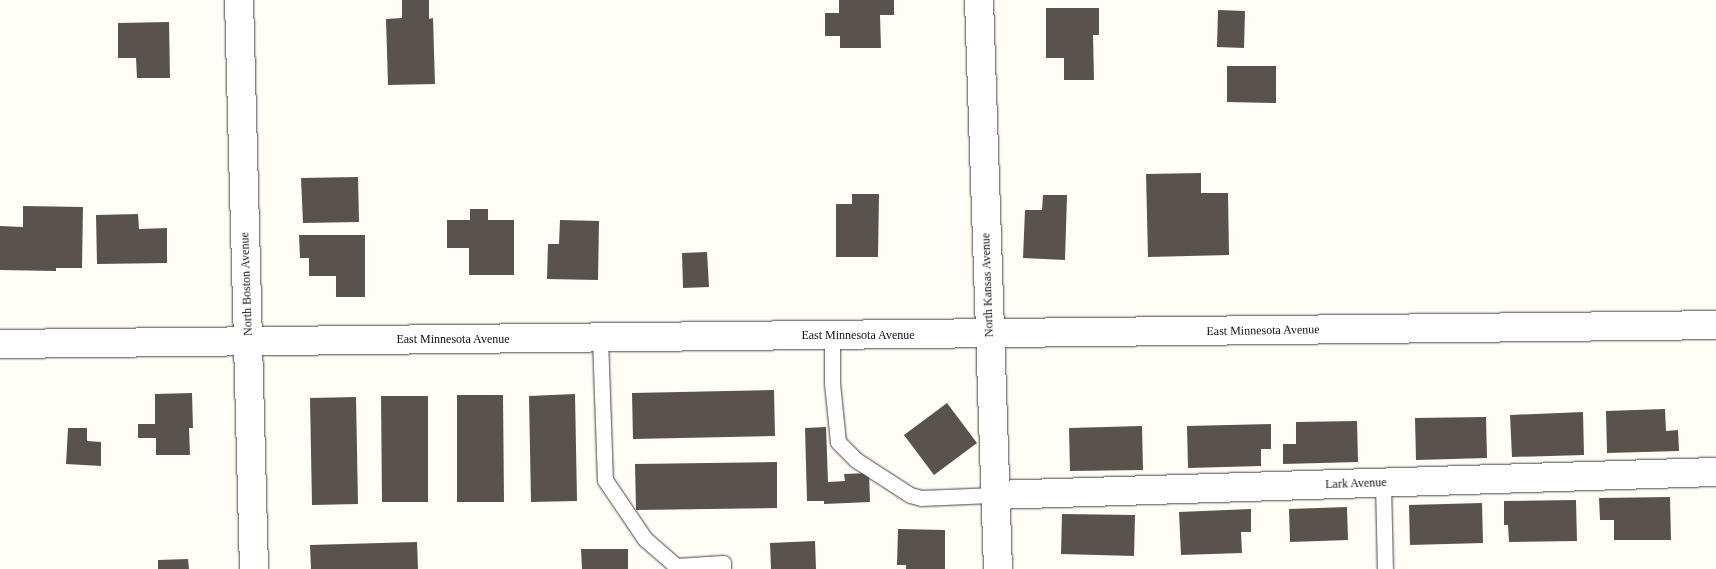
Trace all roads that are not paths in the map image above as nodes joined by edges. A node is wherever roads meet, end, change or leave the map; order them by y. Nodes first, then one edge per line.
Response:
1 (239, 0) edge
2 (980, 0) edge
3 (1716, 325) edge
4 (990, 335) junction
5 (832, 336) junction
6 (600, 338) junction
7 (248, 341) junction
8 (0, 344) edge
9 (1716, 472) edge
10 (1383, 483) junction
11 (995, 496) junction
12 (676, 567) edge
13 (254, 569) edge
14 (723, 569) edge
15 (998, 569) edge
16 (1385, 569) edge

1 - 7 street, North Boston Avenue
2 - 4 street, North Kansas Avenue
3 - 4 street, East Minnesota Avenue
4 - 5 street, East Minnesota Avenue
4 - 11 street, North Kansas Avenue
5 - 6 street, East Minnesota Avenue
5 - 11 lane
6 - 7 street, East Minnesota Avenue
6 - 12 lane
7 - 8 street, East Minnesota Avenue
7 - 13 street, North Boston Avenue
9 - 10 street, Lark Avenue
10 - 11 street, Lark Avenue
10 - 16 lane
11 - 15 street, North Kansas Avenue
12 - 14 lane

